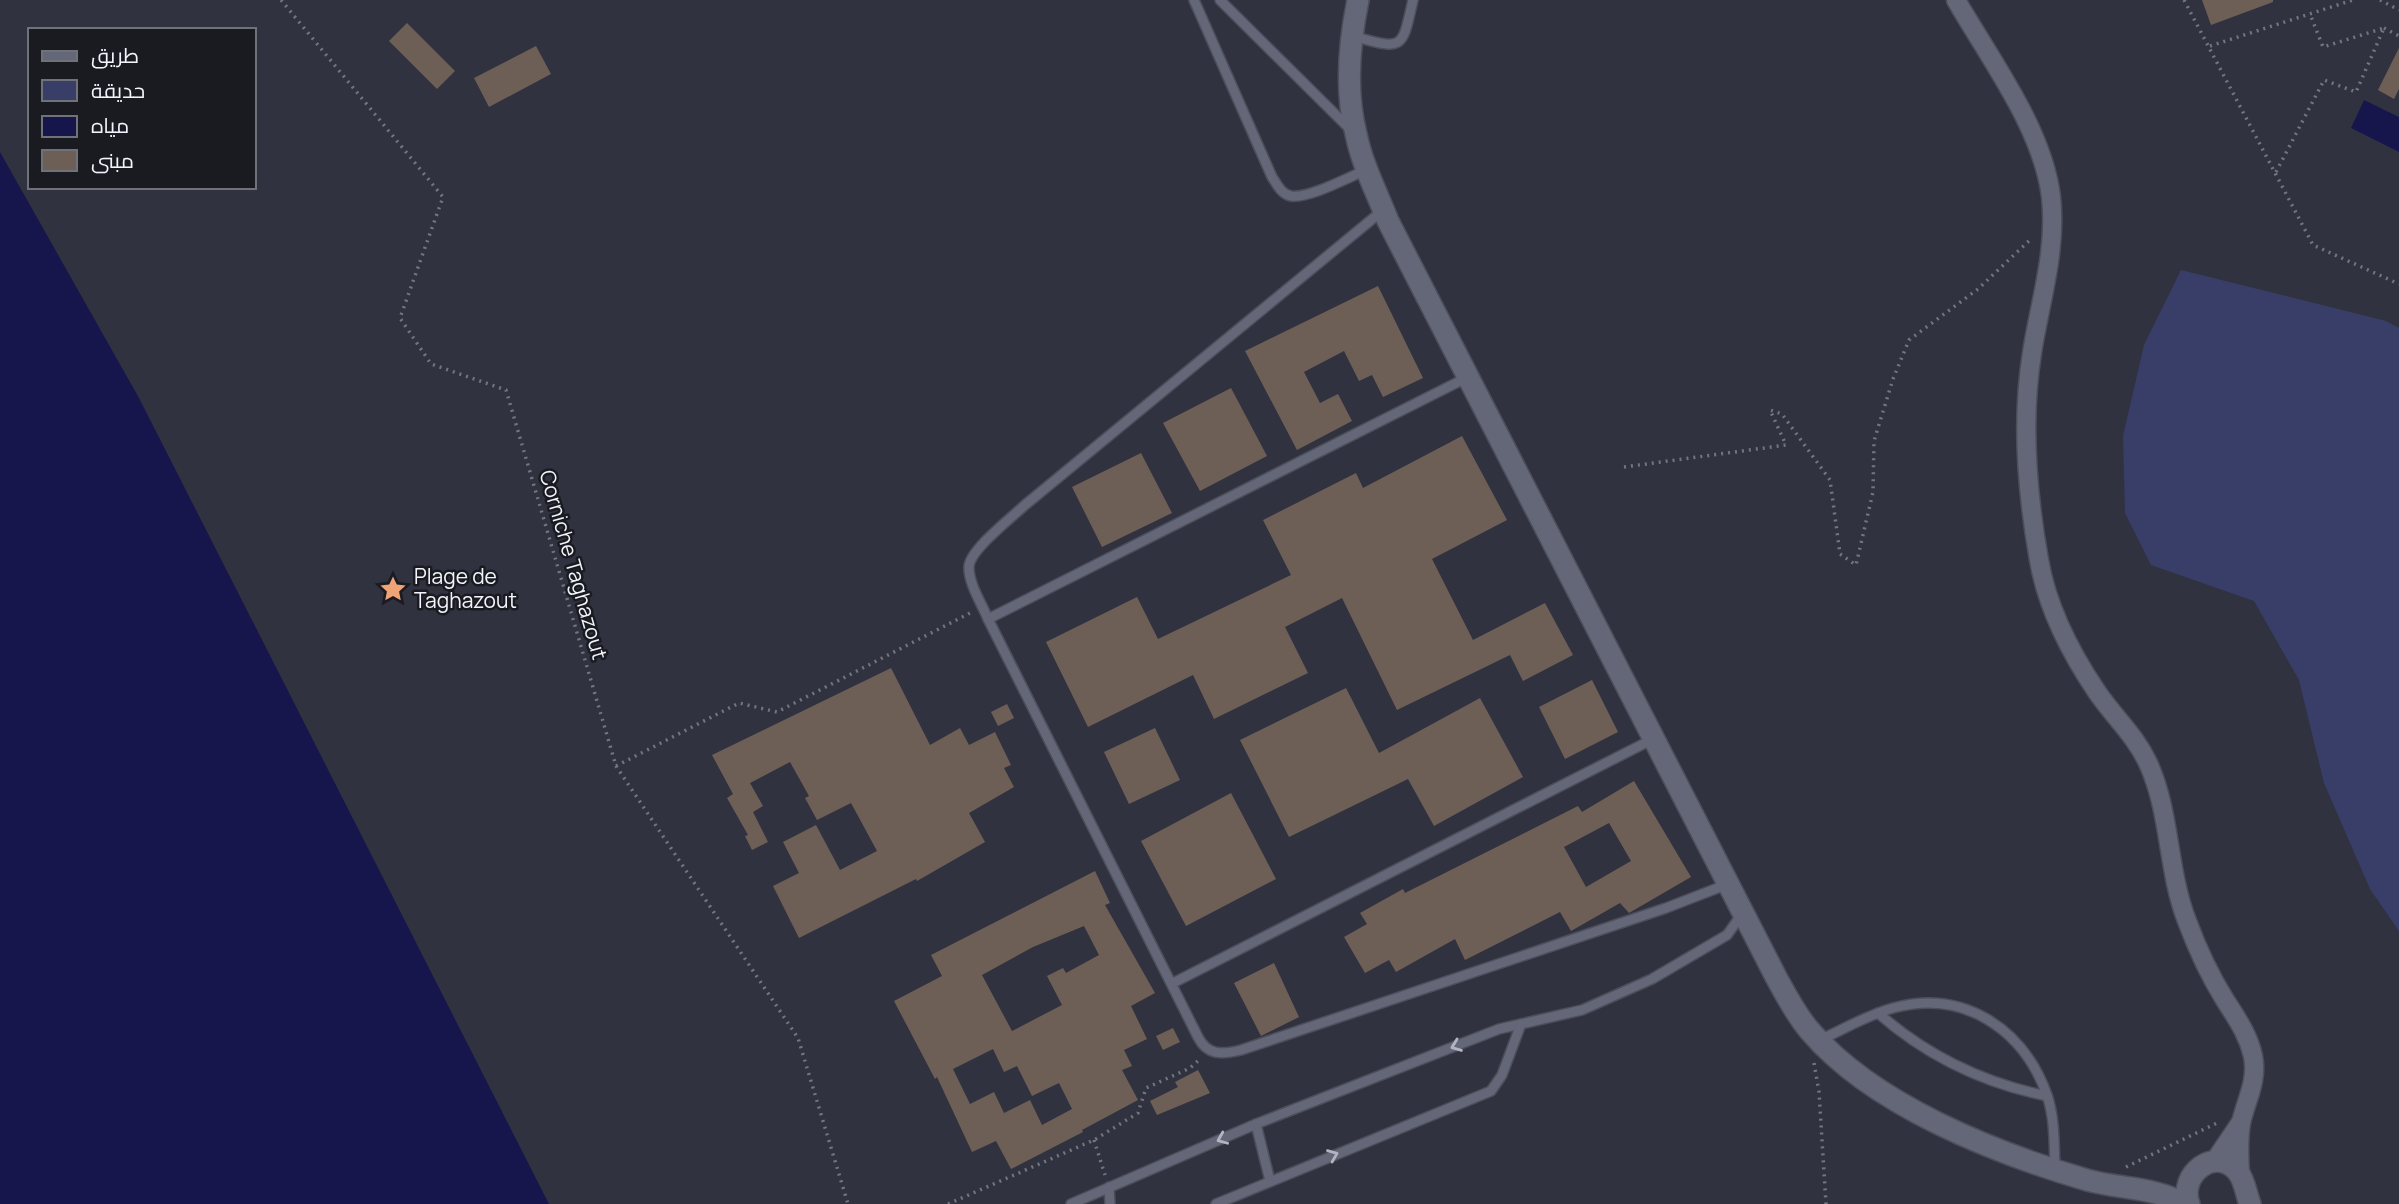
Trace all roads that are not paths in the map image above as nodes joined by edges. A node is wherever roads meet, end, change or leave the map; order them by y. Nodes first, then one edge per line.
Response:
1 (1194, 0) edge
2 (1220, 0) edge
3 (1358, 0) edge
4 (1413, 0) edge
5 (1956, 0) edge
6 (1351, 36) junction
7 (1356, 134) junction
8 (1367, 170) junction
9 (1384, 210) junction
10 (1468, 377) junction
11 (988, 619) junction
12 (1655, 738) junction
13 (1728, 884) junction
14 (1743, 913) junction
15 (1173, 982) junction
16 (1878, 1013) junction
17 (1521, 1024) junction
18 (1814, 1035) junction
19 (2047, 1096) junction
20 (2233, 1118) junction
21 (1256, 1124) junction
22 (2214, 1162) junction
23 (2055, 1169) junction
24 (2189, 1177) junction
25 (2088, 1180) junction
26 (1270, 1181) junction
27 (1109, 1187) junction
28 (2245, 1193) edge
29 (1071, 1204) edge
30 (1110, 1204) edge
31 (1216, 1204) edge
32 (2186, 1204) edge

1 - 8 lane
2 - 7 lane
3 - 6 street
4 - 6 lane
5 - 20 street
6 - 7 street
7 - 8 street
8 - 9 street
9 - 10 street
9 - 11 lane
10 - 11 lane
10 - 12 street
11 - 15 lane
12 - 13 street
12 - 15 lane
13 - 14 street
13 - 15 lane
14 - 17 lane
14 - 18 street
16 - 18 lane
16 - 19 lane
16 - 19 lane
17 -> 21 lane
26 -> 17 lane
18 - 23 street
19 - 23 lane
20 - 22 street
20 - 28 street
21 - 26 lane
21 -> 27 lane
22 - 24 street
22 - 28 street
23 - 25 street
24 - 25 street
24 - 32 street
25 - 32 street
26 - 31 lane
27 - 29 lane
27 - 30 lane

